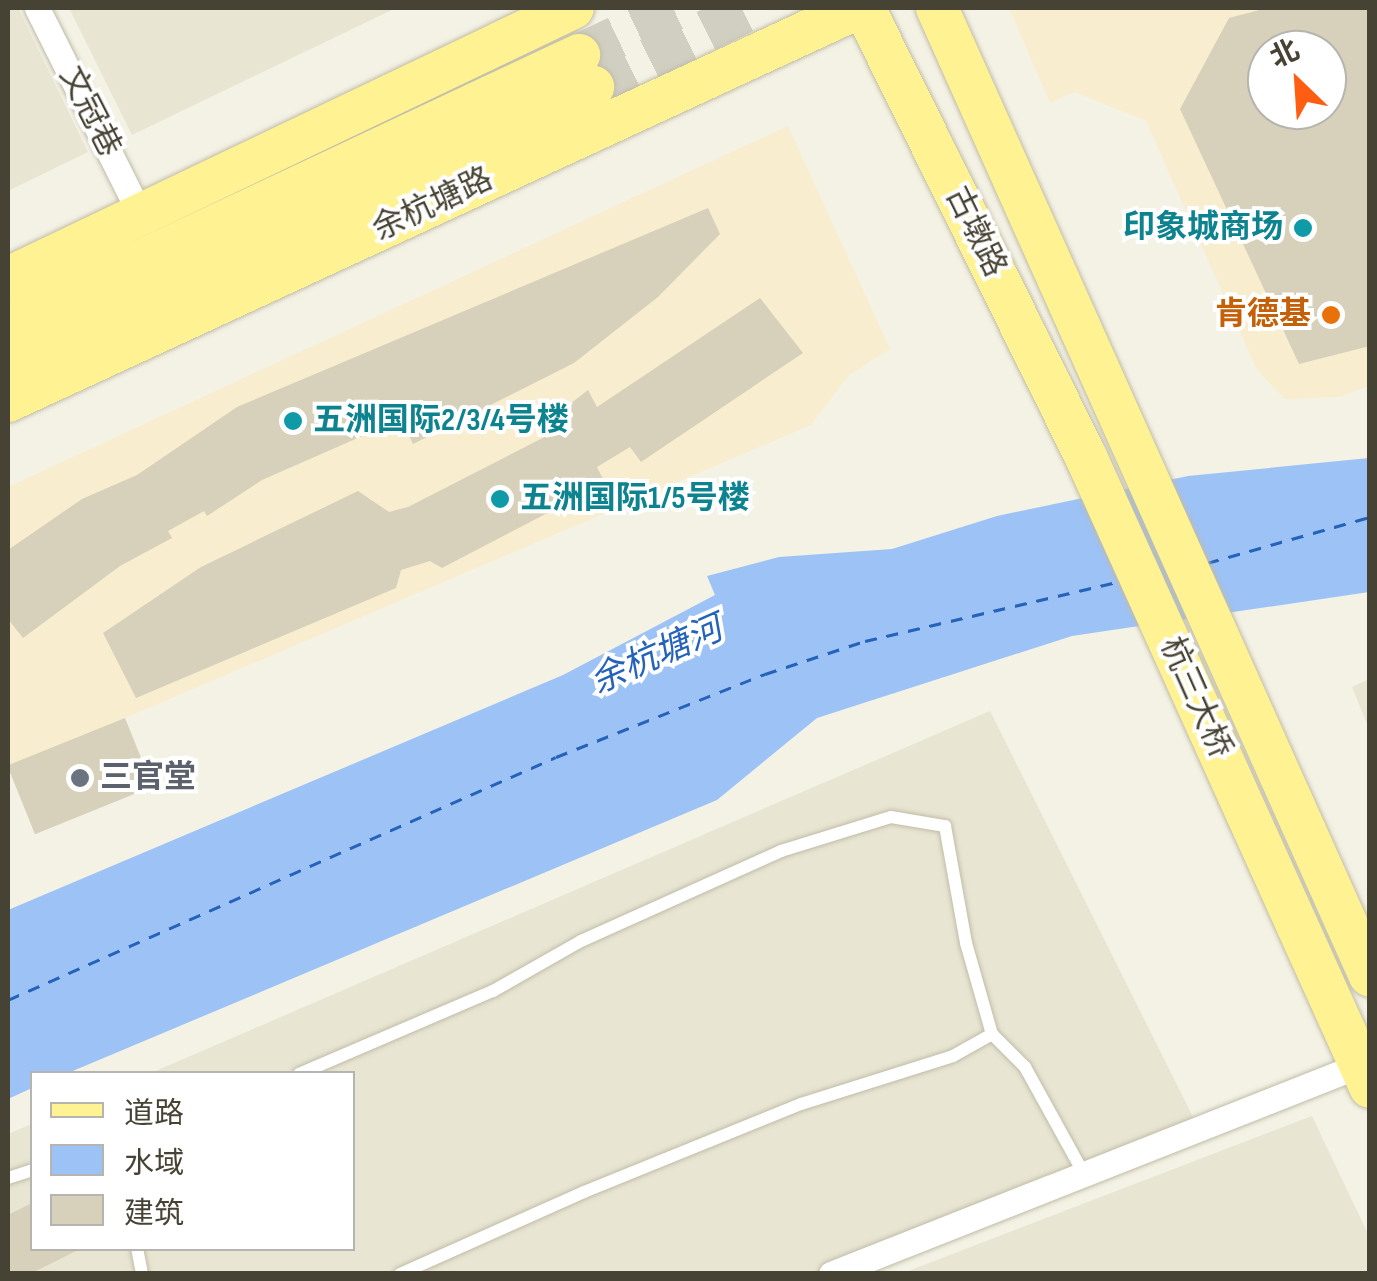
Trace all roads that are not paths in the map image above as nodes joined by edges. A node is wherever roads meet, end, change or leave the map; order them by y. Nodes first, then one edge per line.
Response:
1 (36, 8) edge
2 (573, 8) tunnel mouth
3 (861, 8) edge
4 (936, 8) edge
5 (141, 216) junction
6 (8, 278) edge
7 (8, 324) edge
8 (8, 365) edge
9 (8, 401) edge
10 (1137, 452) joint
11 (1086, 458) joint
12 (1370, 976) edge
13 (992, 1034) junction
14 (306, 1071) edge
15 (1365, 1076) edge
16 (1084, 1174) junction
17 (400, 1274) edge
18 (831, 1274) edge

1 - 5 street, 文冠巷
2 - 5 main road
3 - 9 main road, 余杭塘路
3 - 11 main road, 古墩路
4 - 10 main road, 古墩路
5 - 6 main road
7 - 8 main road, 余杭塘路
10 - 12 main road, 杭三大桥
11 - 15 main road, 杭三大桥
13 - 14 lane
13 - 16 lane
13 - 17 lane
15 - 16 street
16 - 18 street

